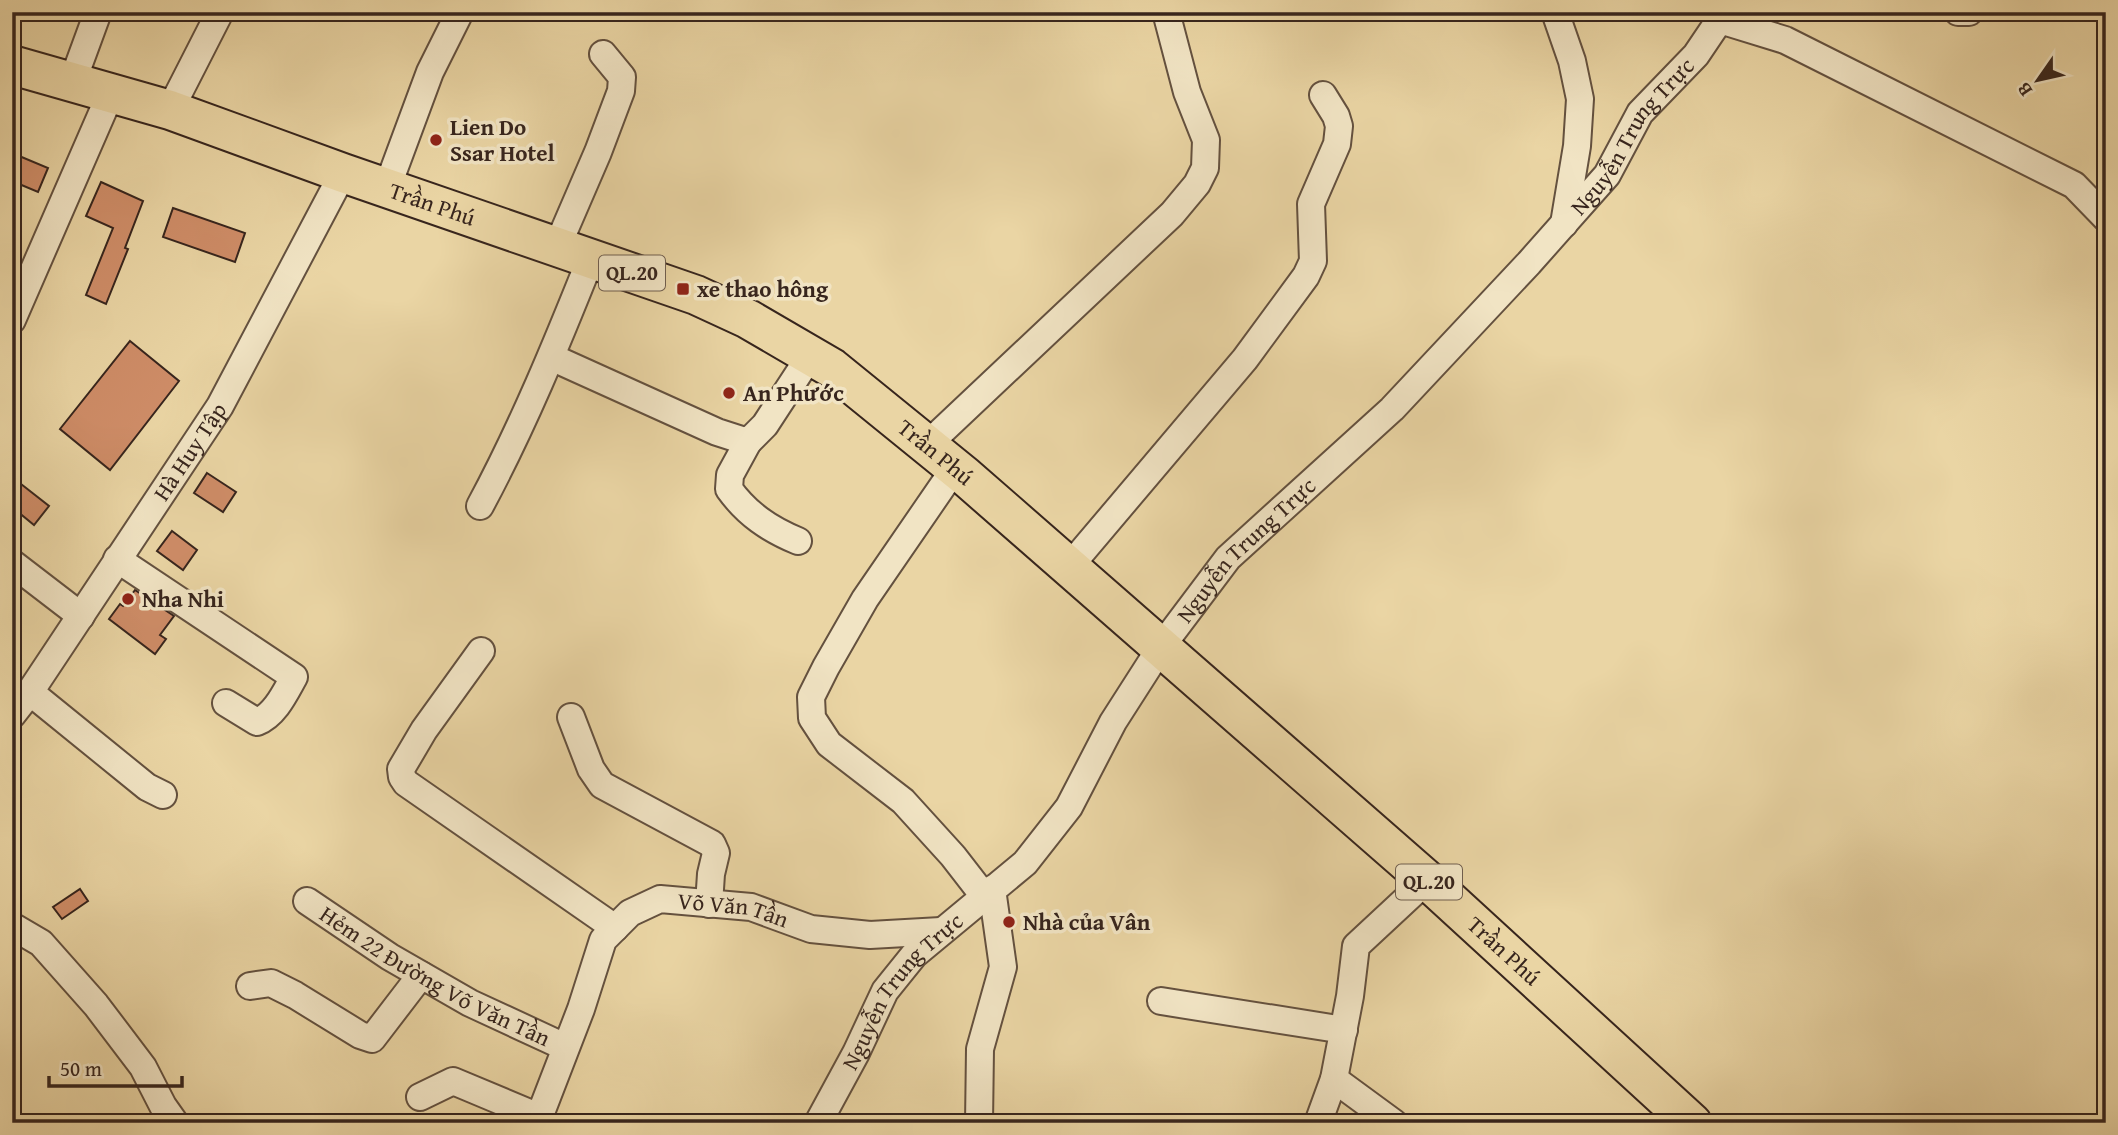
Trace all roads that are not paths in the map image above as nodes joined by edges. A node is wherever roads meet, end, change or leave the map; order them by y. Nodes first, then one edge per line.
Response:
1 (98, 12) edge
2 (220, 12) edge
3 (460, 12) edge
4 (1166, 12) edge
5 (1555, 12) edge
6 (1958, 12) edge
7 (1969, 12) edge
8 (1722, 16) edge
9 (603, 54) dead end
10 (12, 65) edge
11 (72, 83) junction
12 (110, 94) junction
13 (1323, 95) dead end
14 (170, 110) junction
15 (343, 173) junction
16 (387, 188) junction
17 (2106, 218) edge
18 (1564, 224) junction
19 (574, 253) junction
20 (12, 320) edge
21 (810, 356) junction
22 (551, 357) junction
23 (748, 442) junction
24 (941, 457) junction
25 (480, 506) dead end
26 (798, 541) dead end
27 (117, 559) junction
28 (12, 563) edge
29 (1069, 567) junction
30 (81, 616) junction
31 (1161, 647) junction
32 (481, 651) dead end
33 (30, 692) junction
34 (226, 704) dead end
35 (12, 715) edge
36 (571, 717) dead end
37 (163, 795) dead end
38 (1427, 880) junction
39 (988, 893) junction
40 (307, 901) dead end
41 (709, 904) junction
42 (12, 926) edge
43 (615, 928) junction
44 (941, 931) junction
45 (421, 975) junction
46 (250, 986) dead end
47 (1161, 1001) dead end
48 (1344, 1030) junction
49 (565, 1047) junction
50 (1334, 1079) junction
51 (420, 1097) dead end
52 (538, 1120) edge
53 (175, 1123) edge
54 (817, 1123) edge
55 (979, 1123) edge
56 (1318, 1123) edge
57 (1394, 1123) edge
58 (1692, 1123) edge

1 - 11 street
2 - 14 street
3 - 16 street
4 - 24 street
5 - 18 street
6 - 7 street
8 - 17 street
8 - 18 street, Nguyễn Trung Trực
9 - 19 street
10 - 11 highway, Trần Phú / QL.20
11 - 12 highway, Trần Phú / QL.20
12 - 14 highway, Trần Phú / QL.20
12 - 20 street
13 - 29 street
14 - 15 highway, Trần Phú / QL.20
15 - 16 highway, Trần Phú / QL.20
15 - 27 street, Hà Huy Tập
16 - 19 highway, Trần Phú / QL.20
18 - 31 street, Nguyễn Trung Trực
19 - 21 highway, Trần Phú / QL.20
19 - 22 street
21 - 23 street
21 - 24 highway, Trần Phú / QL.20
22 - 23 street
22 - 25 street
23 - 26 street
24 - 29 highway, Trần Phú / QL.20
24 - 39 street
27 - 30 street, Hà Huy Tập
27 - 34 street
28 - 30 street
29 - 31 highway, Trần Phú / QL.20
30 - 33 street, Hà Huy Tập
31 - 38 highway, Trần Phú / QL.20
31 - 39 street, Nguyễn Trung Trực
32 - 43 street
33 - 35 street, Hà Huy Tập
33 - 37 street
36 - 41 street
38 - 48 street
38 - 58 highway, Trần Phú / QL.20
39 - 44 street, Nguyễn Trung Trực
39 - 55 street
40 - 45 street, Hẻm 22 Đường Võ Văn Tần
41 - 43 street, Võ Văn Tần
41 - 44 street, Võ Văn Tần
42 - 53 street
43 - 49 street, Võ Văn Tần
44 - 54 street, Nguyễn Trung Trực
45 - 46 street
45 - 49 street, Hẻm 22 Đường Võ Văn Tần
47 - 48 street
48 - 50 street
49 - 52 street, Võ Văn Tần
50 - 56 street
50 - 57 street
51 - 52 street

